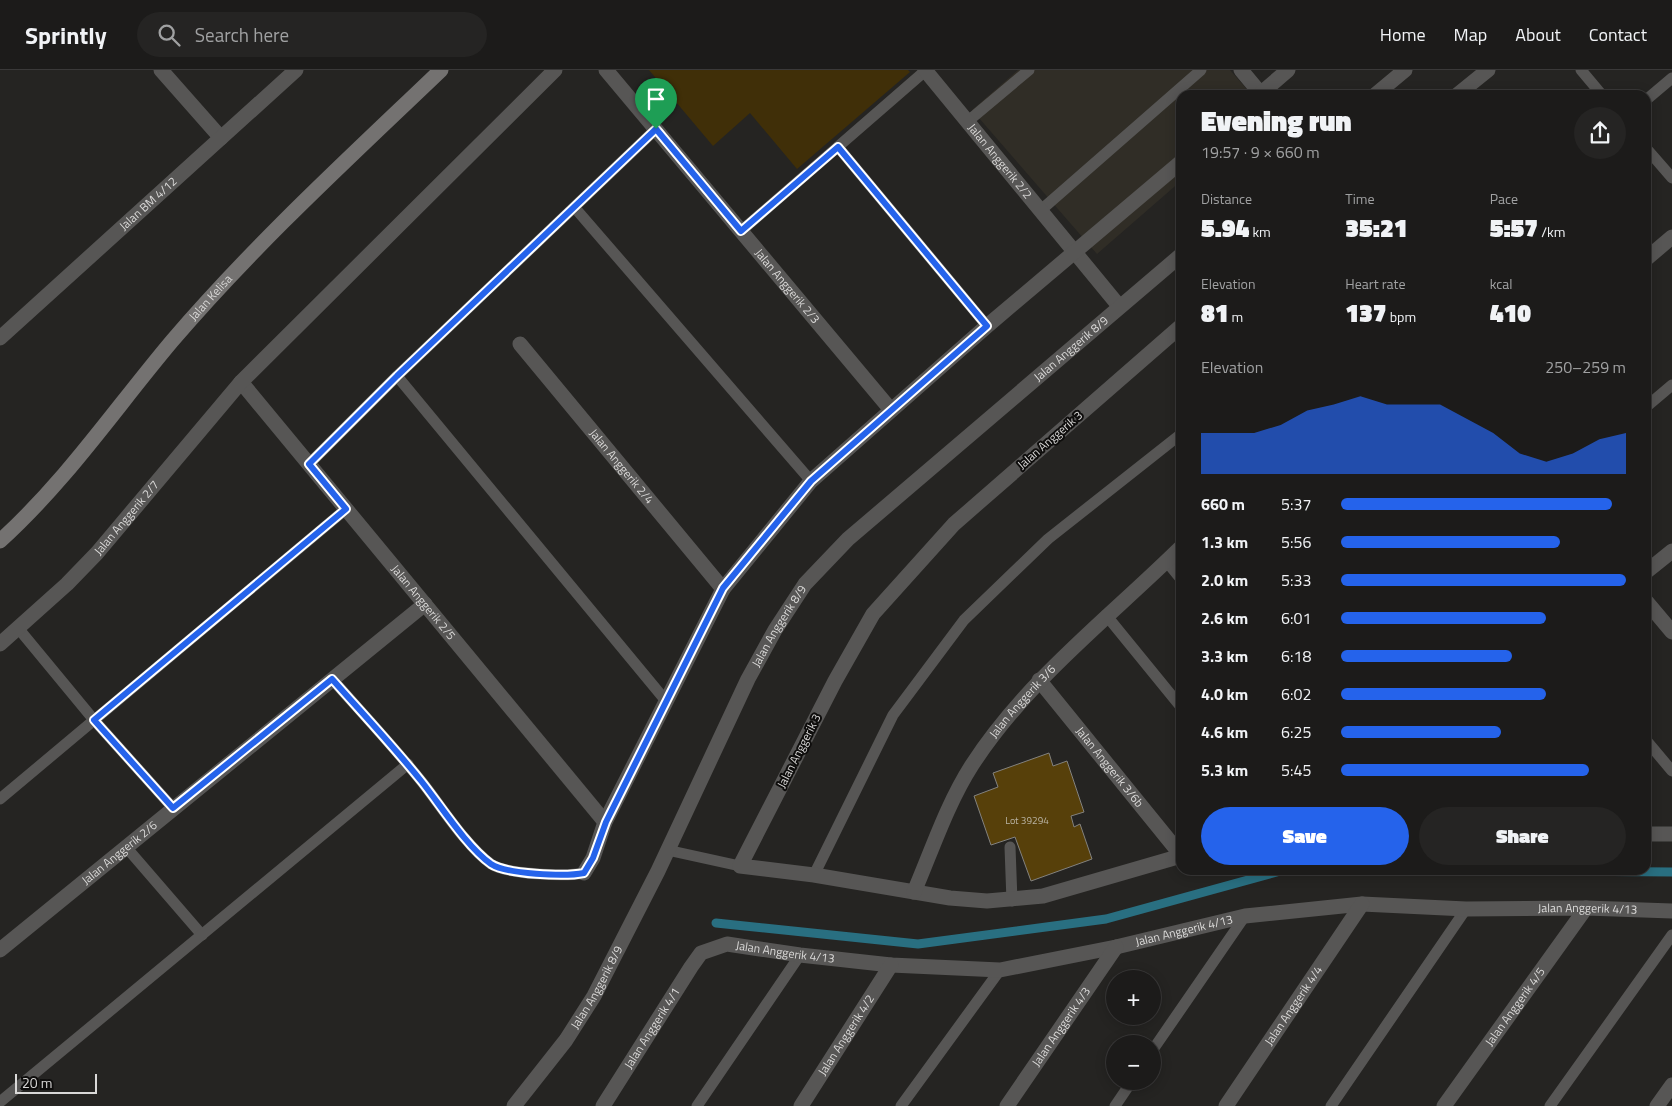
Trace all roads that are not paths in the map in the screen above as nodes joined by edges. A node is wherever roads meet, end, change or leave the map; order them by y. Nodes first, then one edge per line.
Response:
1 (161, 70) edge
2 (296, 70) edge
3 (441, 70) edge
4 (555, 70) edge
5 (606, 70) edge
6 (925, 70) edge
7 (1029, 70) edge
8 (1202, 70) edge
9 (1241, 70) edge
10 (1288, 70) edge
11 (1405, 70) edge
12 (1488, 70) edge
13 (1582, 70) edge
14 (1672, 78) edge
15 (1179, 90) edge
16 (1257, 90) edge
17 (1265, 90) edge
18 (1380, 90) edge
19 (1463, 90) edge
20 (1598, 90) edge
21 (1176, 93) edge
22 (1651, 96) edge
23 (967, 122) junction
24 (656, 129) junction
25 (221, 138) junction
26 (838, 147) junction
27 (1651, 154) edge
28 (1176, 166) edge
29 (1672, 178) edge
30 (575, 208) junction
31 (1041, 210) junction
32 (741, 231) junction
33 (1672, 237) edge
34 (1075, 252) junction
35 (1651, 255) edge
36 (1176, 259) edge
37 (1119, 306) junction
38 (987, 326) junction
39 (1176, 334) edge
40 (0, 338) edge
41 (520, 344) dead end
42 (397, 376) junction
43 (241, 382) junction
44 (1672, 385) edge
45 (1651, 403) edge
46 (891, 410) junction
47 (1176, 438) edge
48 (309, 464) junction
49 (811, 481) junction
50 (346, 509) junction
51 (0, 541) edge
52 (1672, 550) edge
53 (1176, 552) edge
54 (1168, 560) junction
55 (1651, 568) edge
56 (1176, 570) edge
57 (723, 588) junction
58 (425, 604) junction
59 (1651, 607) edge
60 (1106, 615) junction
61 (18, 628) junction
62 (1672, 632) edge
63 (0, 644) edge
64 (332, 679) junction
65 (1039, 680) junction
66 (1176, 701) edge
67 (666, 702) junction
68 (94, 720) junction
69 (1651, 746) edge
70 (408, 764) junction
71 (1672, 771) edge
72 (0, 799) edge
73 (173, 808) junction
74 (606, 822) junction
75 (1651, 834) edge
76 (1672, 834) edge
77 (126, 847) junction
78 (1010, 847) dead end
79 (667, 850) junction
80 (1176, 850) edge
81 (1176, 857) edge
82 (740, 866) junction
83 (584, 873) joint
84 (814, 875) junction
85 (914, 892) junction
86 (1012, 901) junction
87 (1362, 904) junction
88 (1586, 908) junction
89 (1466, 909) junction
90 (1672, 911) edge
91 (1245, 916) junction
92 (202, 935) junction
93 (1672, 935) edge
94 (1116, 947) junction
95 (0, 950) edge
96 (701, 954) joint
97 (800, 955) junction
98 (891, 965) junction
99 (1000, 970) junction
100 (1161, 1038) edge
101 (1672, 1085) edge
102 (1126, 1090) edge
103 (0, 1102) edge
104 (603, 1104) edge
105 (514, 1106) edge
106 (697, 1106) edge
107 (801, 1106) edge
108 (901, 1106) edge
109 (1007, 1106) edge
110 (1115, 1106) edge
111 (1226, 1106) edge
112 (1331, 1106) edge
113 (1444, 1106) edge
114 (1550, 1106) edge
115 (1657, 1106) edge

1 - 25 street
2 - 25 street, Jalan BM 4/12
3 - 51 main road, Jalan Kelisa
4 - 43 street, Jalan Anggerik 2/7
5 - 24 street, Jalan Anggerik 2/3
6 - 23 street, Jalan Anggerik 2/2
6 - 26 lane
7 - 23 lane
8 - 15 lane
9 - 16 street
10 - 17 street
11 - 18 street
12 - 19 street
13 - 20 lane
14 - 22 lane
21 - 31 lane
23 - 31 street, Jalan Anggerik 2/2
24 - 30 lane
24 - 32 street, Jalan Anggerik 2/3
25 - 40 street, Jalan BM 4/12
26 - 32 lane
26 - 38 lane
27 - 29 lane
28 - 34 street
30 - 42 lane
30 - 49 lane
31 - 34 street, Jalan Anggerik 2/2
32 - 46 street, Jalan Anggerik 2/3
33 - 35 street
34 - 37 street, Jalan Anggerik 2/2
34 - 38 street
36 - 37 street, Jalan Anggerik 8/9
37 - 79 street, Jalan Anggerik 8/9
38 - 46 street
39 - 82 street, Jalan Anggerik 3
41 - 57 street, Jalan Anggerik 2/4
42 - 48 lane
42 - 67 lane
43 - 48 street, Jalan Anggerik 2/5
43 - 61 street, Jalan Anggerik 2/7
44 - 45 lane
46 - 49 street
47 - 84 lane
48 - 50 street, Jalan Anggerik 2/5
49 - 57 street
50 - 58 street, Jalan Anggerik 2/5
50 - 68 lane
52 - 55 street
53 - 54 street, Jalan Anggerik 3/6
54 - 56 street
54 - 60 street, Jalan Anggerik 3/6
57 - 67 street
58 - 64 street, Jalan Anggerik 2/6
58 - 74 street, Jalan Anggerik 2/5
59 - 62 street
60 - 65 street, Jalan Anggerik 3/6
60 - 66 lane
61 - 63 street, Jalan Anggerik 2/7
61 - 68 lane
64 - 70 lane
64 - 73 street, Jalan Anggerik 2/6
65 - 80 street, Jalan Anggerik 3/6b
65 - 85 street, Jalan Anggerik 3/6
67 - 74 street
68 - 72 lane
68 - 73 lane
69 - 71 lane
70 - 83 lane
70 - 92 lane
73 - 77 street, Jalan Anggerik 2/6
74 - 83 street
75 - 76 street
77 - 92 lane
77 - 95 street, Jalan Anggerik 2/6
78 - 86 lane
79 - 82 lane
79 - 105 street, Jalan Anggerik 8/9
81 - 86 street
82 - 84 street
84 - 85 street
85 - 86 street
87 - 89 street, Jalan Anggerik 4/13
87 - 91 street, Jalan Anggerik 4/13
87 - 111 street, Jalan Anggerik 4/4
88 - 89 street, Jalan Anggerik 4/13
88 - 90 street, Jalan Anggerik 4/13
88 - 113 street, Jalan Anggerik 4/5
89 - 112 lane
91 - 94 street, Jalan Anggerik 4/13
91 - 100 lane
92 - 103 lane
93 - 114 lane
94 - 99 street, Jalan Anggerik 4/13
94 - 109 street, Jalan Anggerik 4/3
96 - 97 street, Jalan Anggerik 4/13
96 - 104 street, Jalan Anggerik 4/1
97 - 98 street, Jalan Anggerik 4/13
97 - 106 lane
98 - 99 street, Jalan Anggerik 4/13
98 - 107 street, Jalan Anggerik 4/2
99 - 108 lane
101 - 115 street
102 - 110 lane

